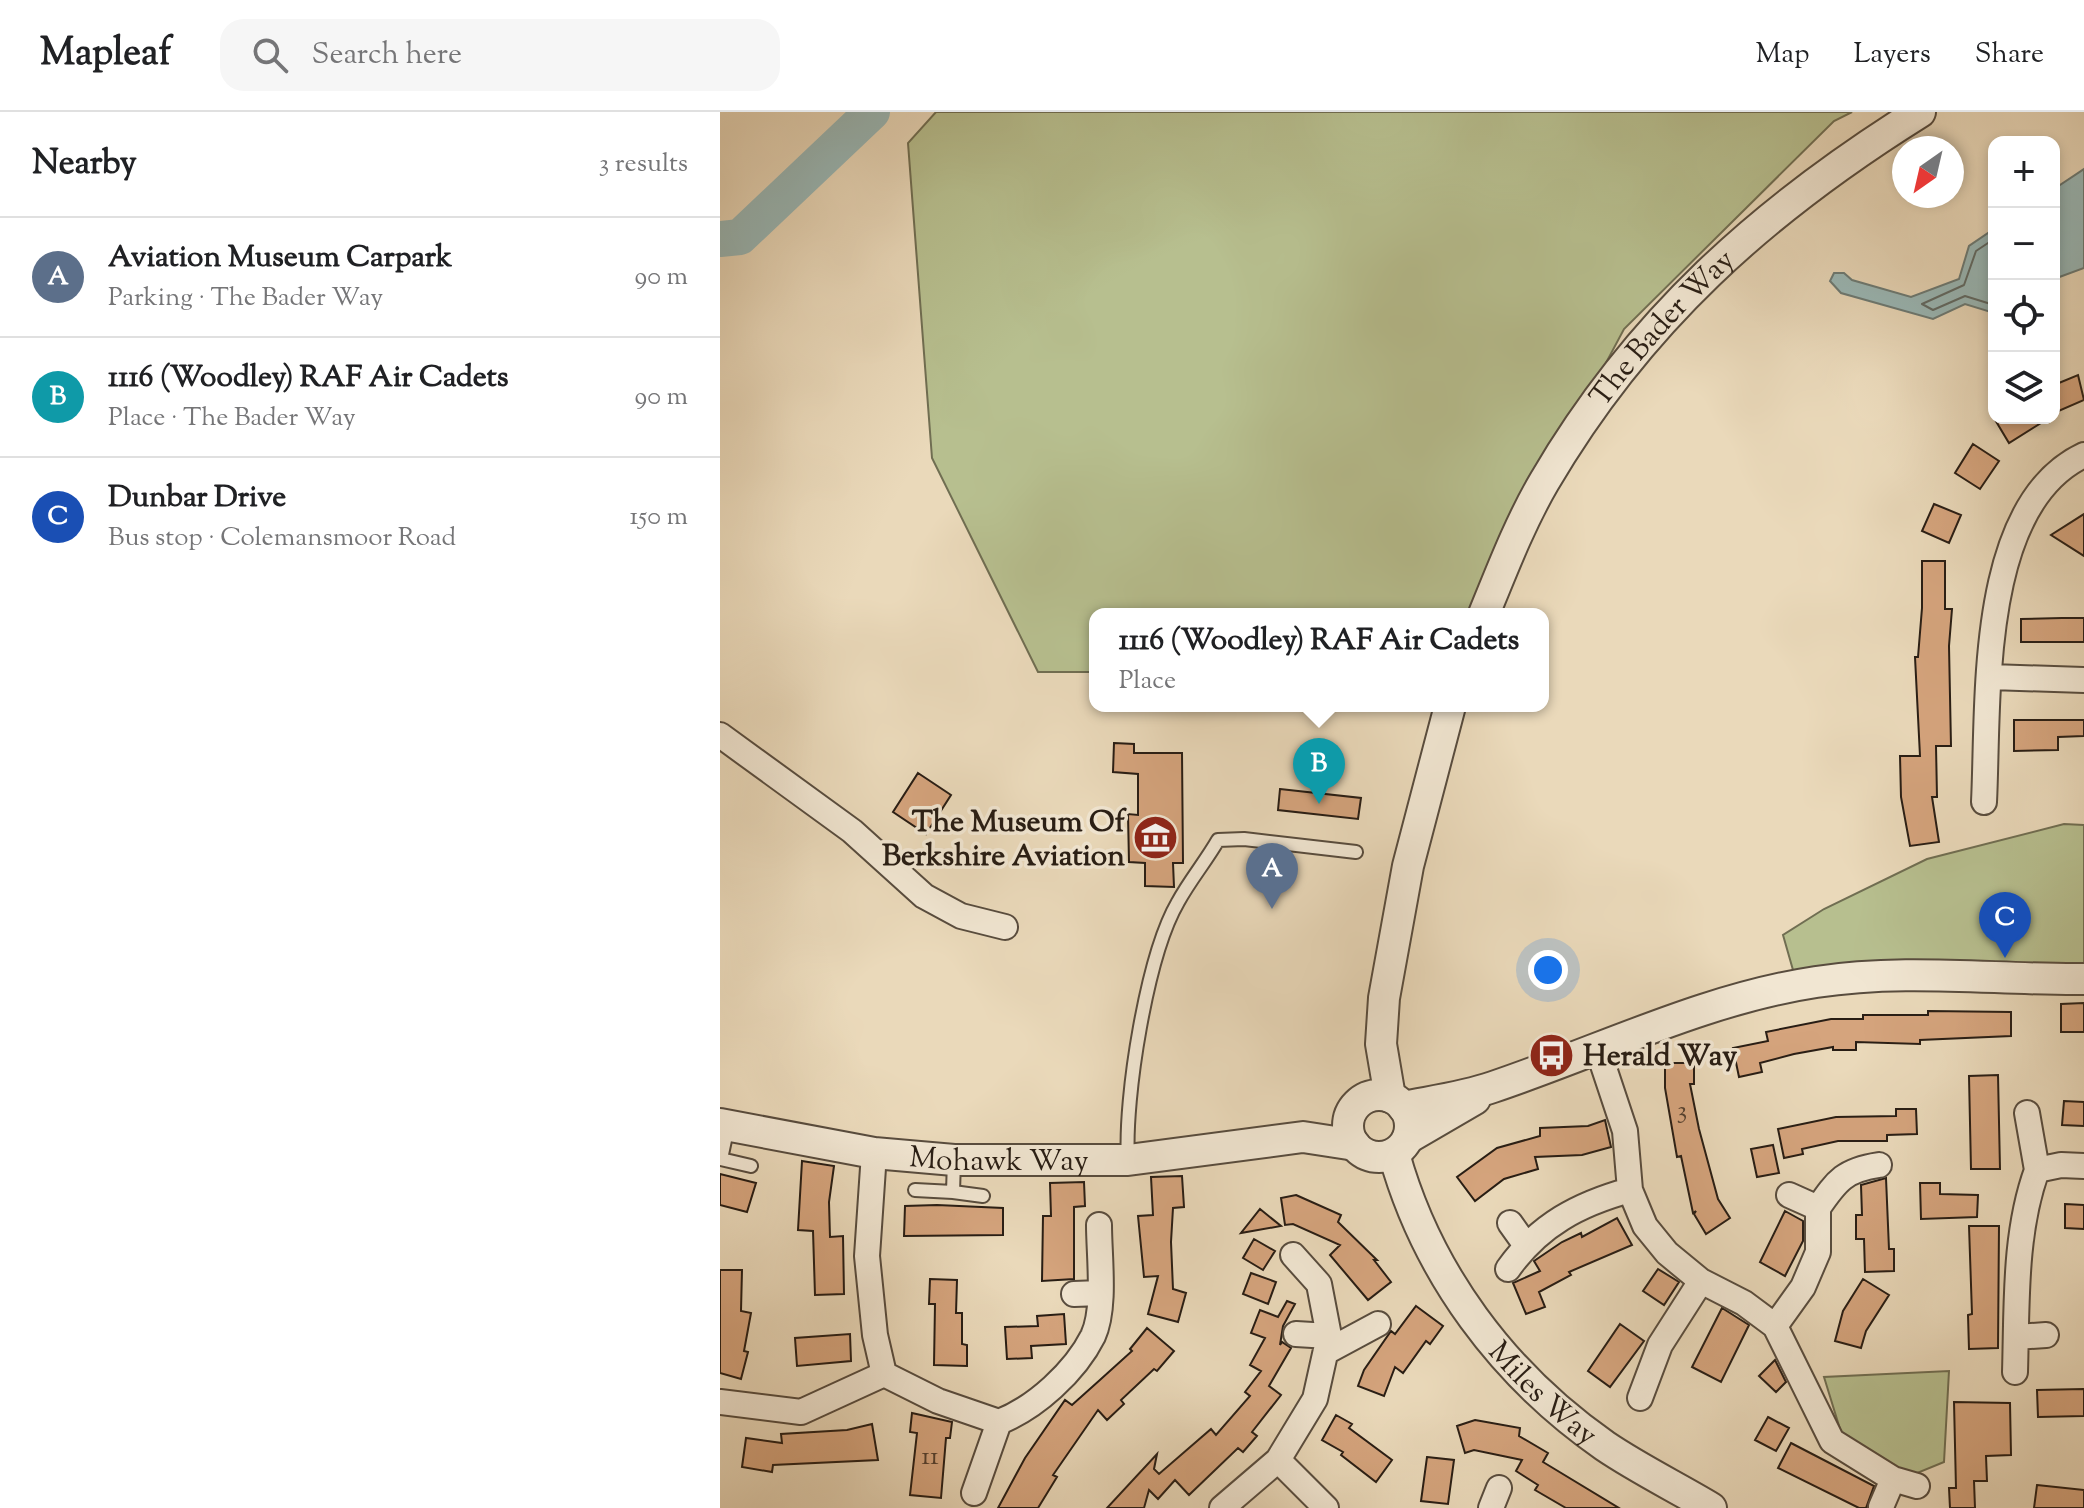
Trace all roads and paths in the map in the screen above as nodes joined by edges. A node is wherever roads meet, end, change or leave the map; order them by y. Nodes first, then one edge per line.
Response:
1 (1920, 112) edge
2 (2084, 455) edge
3 (1487, 608) edge
4 (1991, 677) junction
5 (2084, 680) edge
6 (1448, 712) edge
7 (720, 735) edge
8 (1984, 802) dead end
9 (1356, 852) dead end
10 (1005, 927) dead end
11 (2084, 979) edge
12 (1597, 1047) junction
13 (1490, 1088) junction
14 (1377, 1104) junction
15 (2027, 1113) dead end
16 (724, 1125) edge
17 (1278, 1138) junction
18 (1381, 1148) junction
19 (874, 1153) junction
20 (720, 1159) edge
21 (954, 1160) junction
22 (1128, 1160) junction
23 (1879, 1165) dead end
24 (751, 1166) dead end
25 (2084, 1166) edge
26 (2037, 1170) junction
27 (915, 1190) dead end
28 (1630, 1190) junction
29 (953, 1192) junction
30 (1789, 1195) dead end
31 (983, 1196) dead end
32 (1818, 1208) junction
33 (1510, 1223) dead end
34 (1099, 1225) dead end
35 (1525, 1244) junction
36 (1293, 1255) dead end
37 (1508, 1269) dead end
38 (1701, 1281) junction
39 (1100, 1293) junction
40 (1074, 1294) dead end
41 (1378, 1324) dead end
42 (1775, 1326) junction
43 (1296, 1334) dead end
44 (2046, 1335) dead end
45 (2016, 1337) junction
46 (1327, 1344) junction
47 (2015, 1372) dead end
48 (884, 1374) junction
49 (1640, 1398) dead end
50 (720, 1402) edge
51 (999, 1422) junction
52 (1278, 1460) junction
53 (1893, 1479) junction
54 (1917, 1486) dead end
55 (974, 1493) dead end
56 (1881, 1507) edge
57 (1222, 1508) edge
58 (1326, 1508) edge
59 (1711, 1508) edge

1 - 3 street, The Bader Way
2 - 4 street
4 - 5 street
4 - 8 street
6 - 14 street
7 - 10 street
9 - 22 lane
11 - 12 street
12 - 13 street
12 - 28 street
13 - 14 street, Mohawk Way
13 - 18 street
14 - 17 street, Mohawk Way
14 - 18 street
14 - 18 street
15 - 26 street
16 - 19 street, Mohawk Way
16 - 20 lane
17 - 18 street, Mohawk Way
17 - 22 street, Mohawk Way
18 - 59 street, Miles Way
19 - 21 street, Mohawk Way
19 - 48 street
20 - 24 lane
21 - 22 street, Mohawk Way
21 - 29 lane
23 - 32 street
25 - 26 street
26 - 45 street
27 - 29 lane
28 - 35 street
28 - 38 street
29 - 31 lane
30 - 32 street
32 - 42 street
33 - 35 street
34 - 39 street
35 - 37 street
36 - 46 street
38 - 42 street
38 - 49 street
39 - 40 street
39 - 51 street
41 - 46 street
42 - 53 street
43 - 46 street
44 - 45 street
45 - 47 street
46 - 52 street
48 - 50 street
48 - 51 street
51 - 55 street
52 - 57 street
52 - 58 street
53 - 54 street
53 - 56 street

